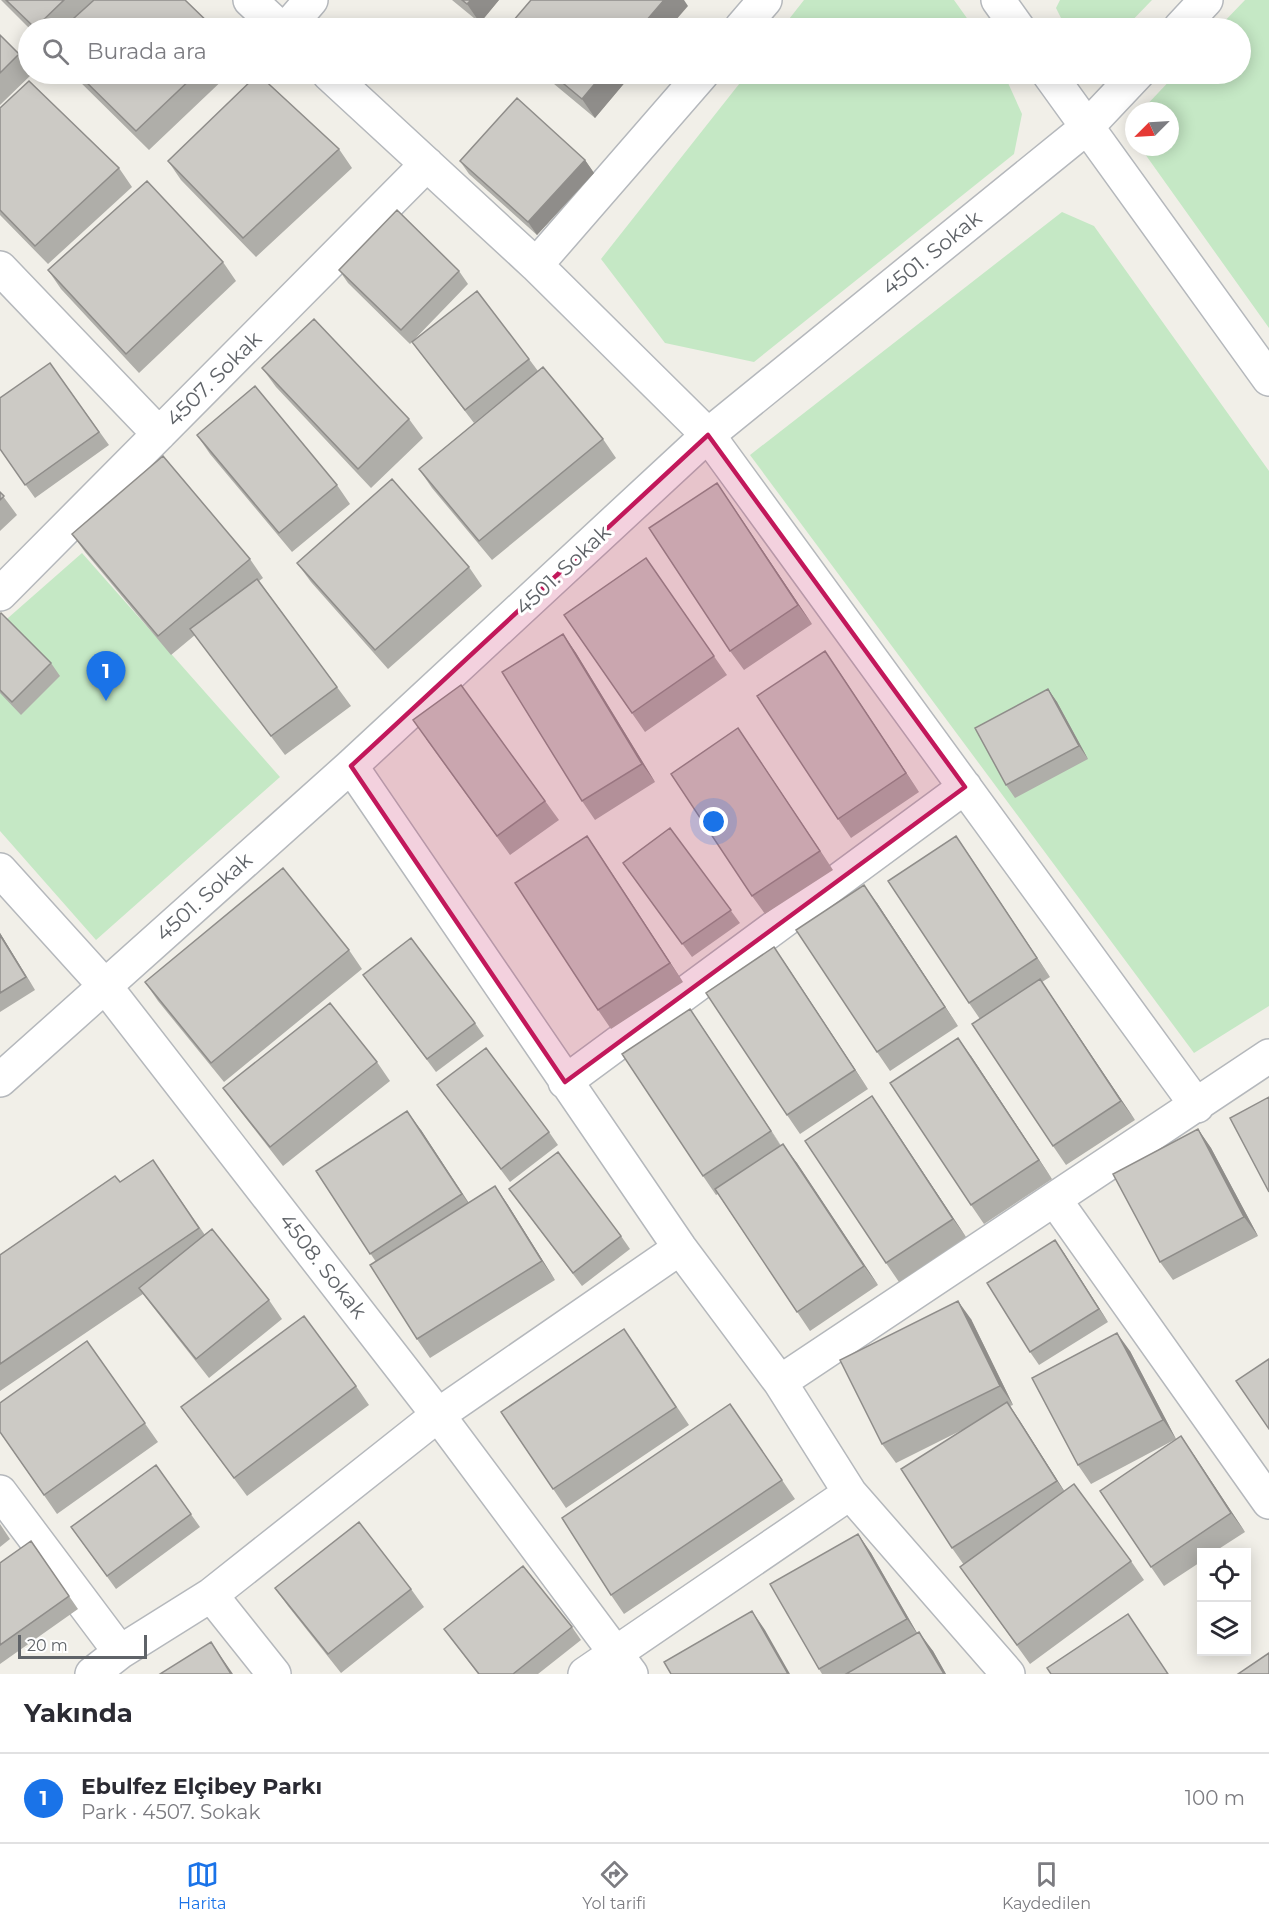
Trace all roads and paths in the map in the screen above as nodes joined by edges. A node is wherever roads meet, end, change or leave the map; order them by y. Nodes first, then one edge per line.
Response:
1 (250, 0) edge
2 (311, 0) edge
3 (765, 0) edge
4 (998, 0) edge
5 (1206, 0) edge
6 (269, 18) edge
7 (296, 18) edge
8 (750, 18) edge
9 (1011, 18) edge
10 (1189, 18) edge
11 (340, 84) edge
12 (693, 84) edge
13 (1055, 84) edge
14 (1128, 84) edge
15 (1086, 128) junction
16 (427, 165) junction
17 (536, 266) junction
18 (0, 268) edge
19 (1269, 379) edge
20 (159, 434) junction
21 (708, 435) junction
22 (0, 594) edge
23 (351, 766) junction
24 (965, 787) junction
25 (0, 870) edge
26 (105, 986) junction
27 (1269, 1056) edge
28 (0, 1080) edge
29 (565, 1082) junction
30 (1197, 1106) junction
31 (1055, 1200) junction
32 (680, 1248) junction
33 (780, 1382) junction
34 (438, 1414) junction
35 (0, 1492) edge
36 (850, 1493) junction
37 (1269, 1502) edge
38 (211, 1594) junction
39 (120, 1652) junction
40 (623, 1663) edge
41 (92, 1674) edge
42 (274, 1674) edge
43 (585, 1674) edge
44 (1008, 1674) edge

1 - 6 street
2 - 7 street
3 - 8 street
4 - 9 street
5 - 10 street
11 - 16 street
12 - 17 street
13 - 15 street
14 - 15 street, 4501. Sokak
15 - 19 street
15 - 21 street, 4501. Sokak
16 - 17 street
16 - 20 street, 4507. Sokak
17 - 21 street
18 - 20 street
20 - 22 street, 4507. Sokak
21 - 23 street, 4501. Sokak
21 - 24 street
23 - 26 street, 4501. Sokak
23 - 29 street
24 - 29 street
24 - 30 street
25 - 26 street, 4508. Sokak
26 - 28 street, 4501. Sokak
26 - 34 street, 4508. Sokak
27 - 30 street
29 - 32 street
30 - 31 street
31 - 33 street
31 - 37 street
32 - 33 street
32 - 34 street
33 - 36 street
34 - 38 street
34 - 40 street, 4508. Sokak
35 - 39 street
36 - 40 street
36 - 44 street
38 - 39 street
38 - 42 street
39 - 41 street
40 - 43 street

